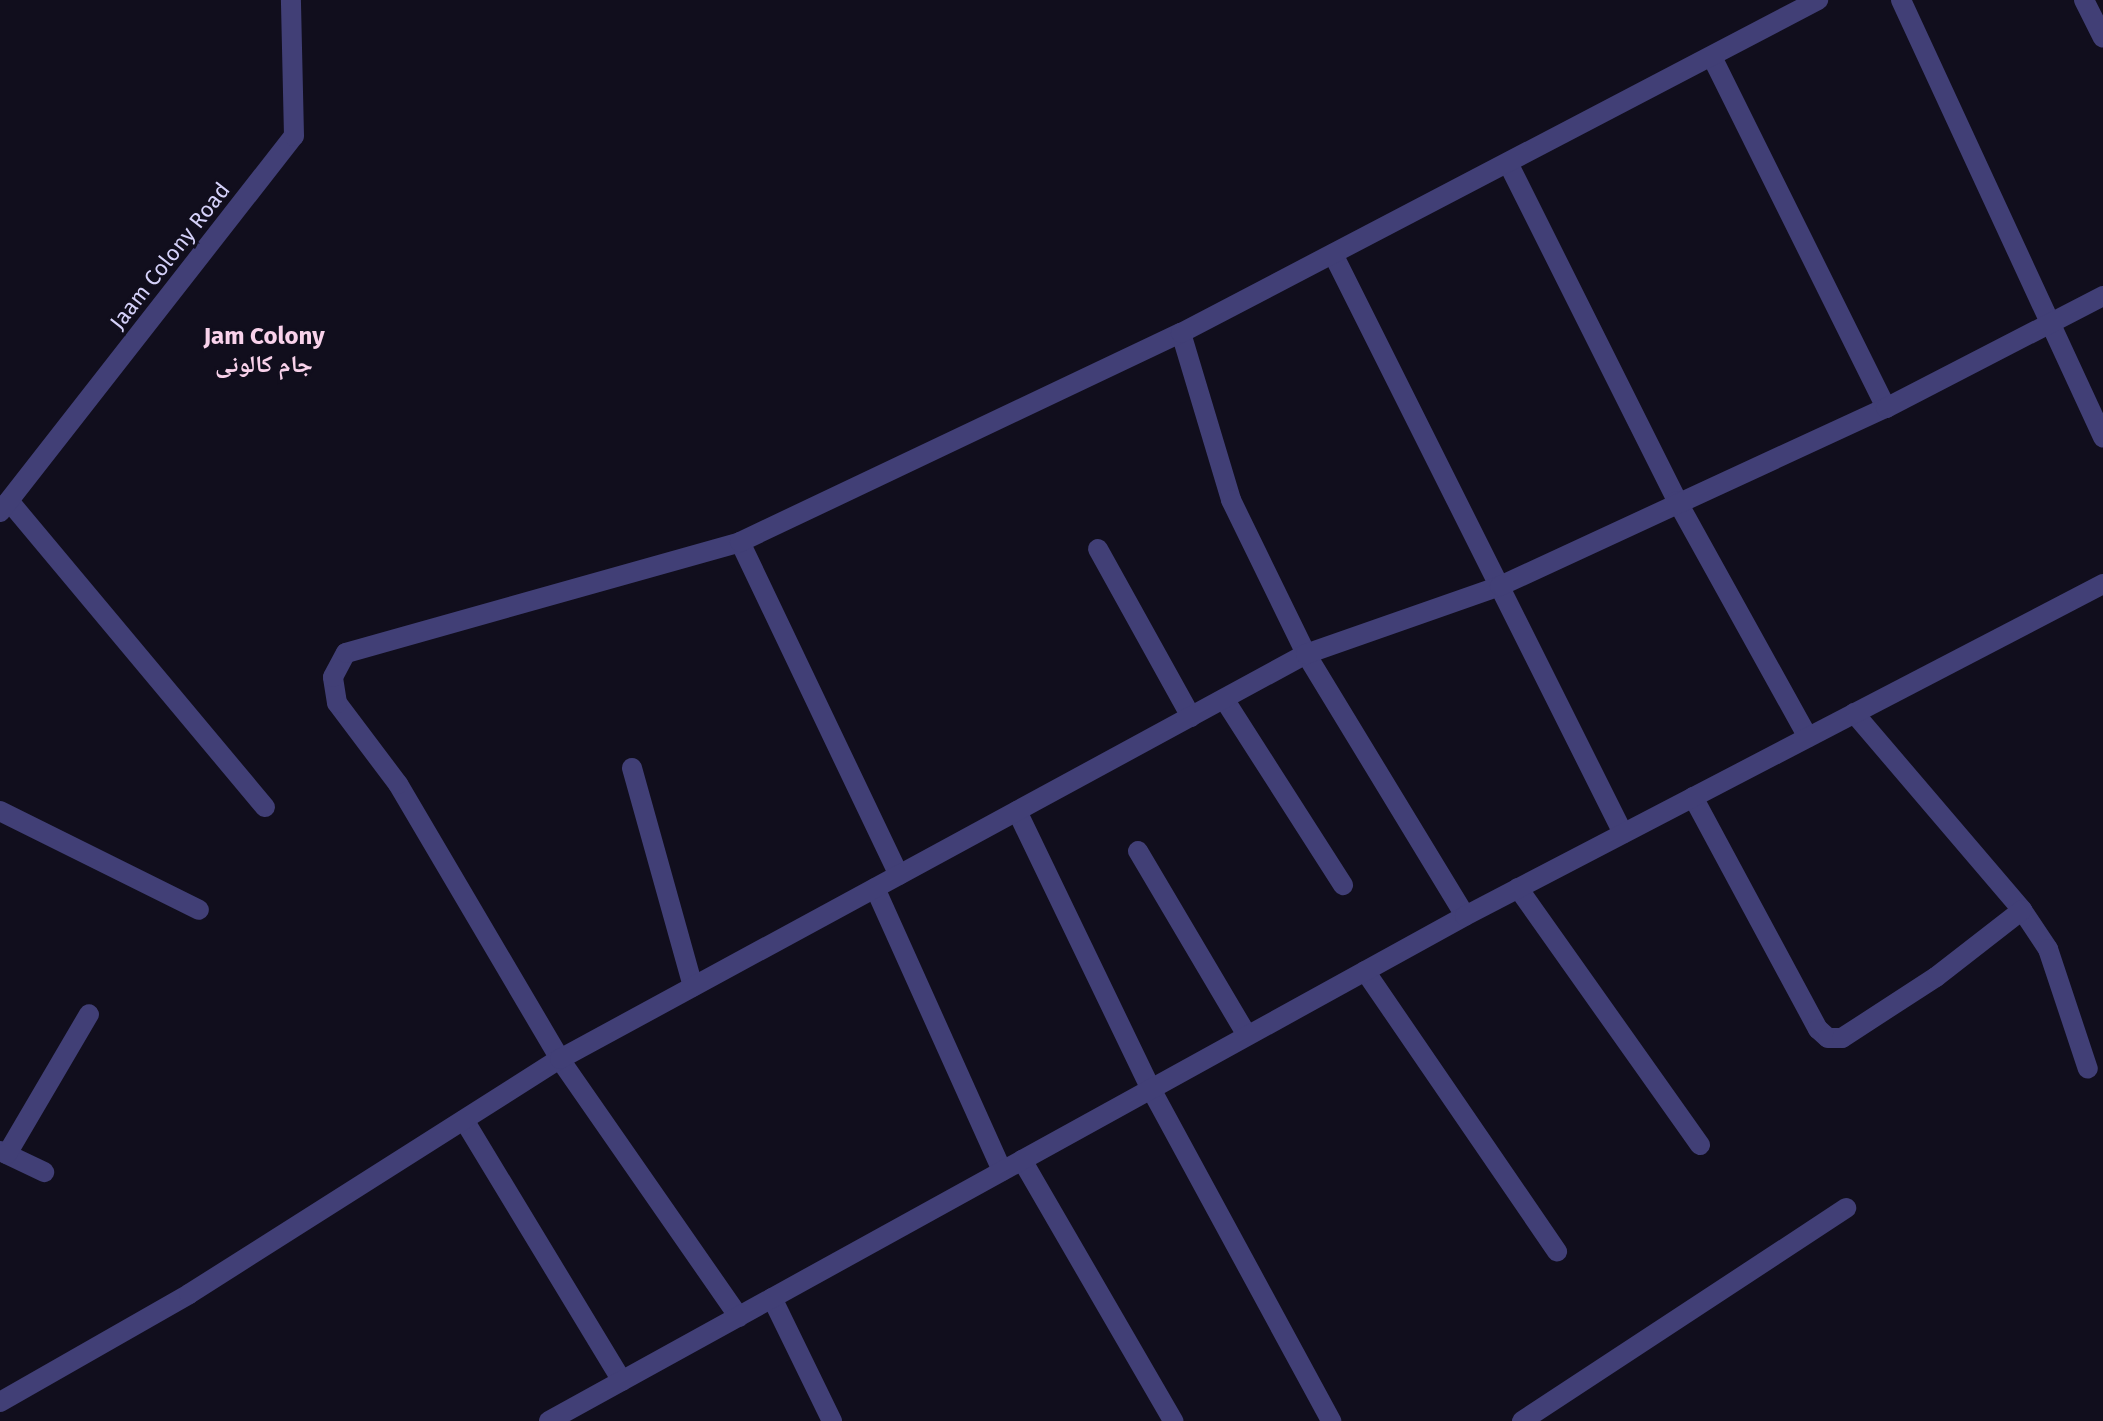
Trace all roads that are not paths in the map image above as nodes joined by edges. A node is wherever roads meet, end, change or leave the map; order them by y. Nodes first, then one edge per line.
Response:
1 (291, 0) edge
2 (1818, 0) edge
3 (1901, 0) edge
4 (2084, 0) edge
5 (2103, 38) edge
6 (1712, 57) junction
7 (1508, 163) junction
8 (1333, 254) junction
9 (2103, 296) edge
10 (2046, 325) junction
11 (1181, 333) junction
12 (1886, 408) junction
13 (2103, 438) edge
14 (1677, 501) junction
15 (4, 507) edge
16 (740, 542) junction
17 (1098, 549) dead end
18 (2103, 584) edge
19 (1500, 586) junction
20 (1306, 654) junction
21 (1224, 699) junction
22 (1854, 713) junction
23 (1191, 717) junction
24 (1808, 737) junction
25 (632, 768) dead end
26 (1693, 797) junction
27 (265, 807) dead end
28 (0, 811) edge
29 (1017, 811) junction
30 (1623, 833) junction
31 (1138, 851) dead end
32 (899, 875) junction
33 (1343, 885) dead end
34 (875, 888) junction
35 (1518, 888) junction
36 (199, 910) dead end
37 (2022, 910) junction
38 (1465, 916) junction
39 (1365, 971) junction
40 (693, 987) junction
41 (89, 1014) dead end
42 (1247, 1035) junction
43 (560, 1059) junction
44 (2088, 1069) dead end
45 (1151, 1089) junction
46 (464, 1120) junction
47 (1700, 1145) dead end
48 (3, 1152) edge
49 (1022, 1160) junction
50 (1002, 1171) junction
51 (44, 1172) dead end
52 (1846, 1208) dead end
53 (1557, 1251) dead end
54 (772, 1298) junction
55 (739, 1317) junction
56 (622, 1381) junction
57 (0, 1402) edge
58 (549, 1421) edge
59 (832, 1421) edge
60 (1173, 1421) edge
61 (1331, 1421) edge
62 (1522, 1421) edge

1 - 15 street, Jaam Colony Road
2 - 6 street
3 - 10 street
4 - 5 street
6 - 7 street
6 - 12 street
7 - 8 street
7 - 14 street
8 - 11 street
8 - 19 street
9 - 10 street
10 - 12 street
10 - 13 street
11 - 16 street
11 - 20 street
12 - 14 street
14 - 19 street
14 - 24 street
15 - 27 street
16 - 32 street
16 - 43 street
17 - 23 street
18 - 22 street
19 - 20 street
19 - 30 street
20 - 21 street
20 - 38 street
21 - 23 street
21 - 33 street
22 - 24 street
22 - 37 street
23 - 29 street
24 - 26 street
25 - 40 street
26 - 30 street
26 - 37 street
28 - 36 street
29 - 32 street
29 - 45 street
30 - 35 street
31 - 42 street
32 - 34 street
34 - 40 street
34 - 50 street
35 - 38 street
35 - 47 street
37 - 44 street
38 - 39 street
39 - 42 street
39 - 53 street
40 - 43 street
41 - 48 street
42 - 45 street
43 - 46 street
43 - 55 street
45 - 49 street
45 - 61 street
46 - 56 street
46 - 57 street
48 - 51 street
49 - 50 street
49 - 60 street
50 - 54 street
52 - 62 street
54 - 55 street
54 - 59 street
55 - 56 street
56 - 58 street

